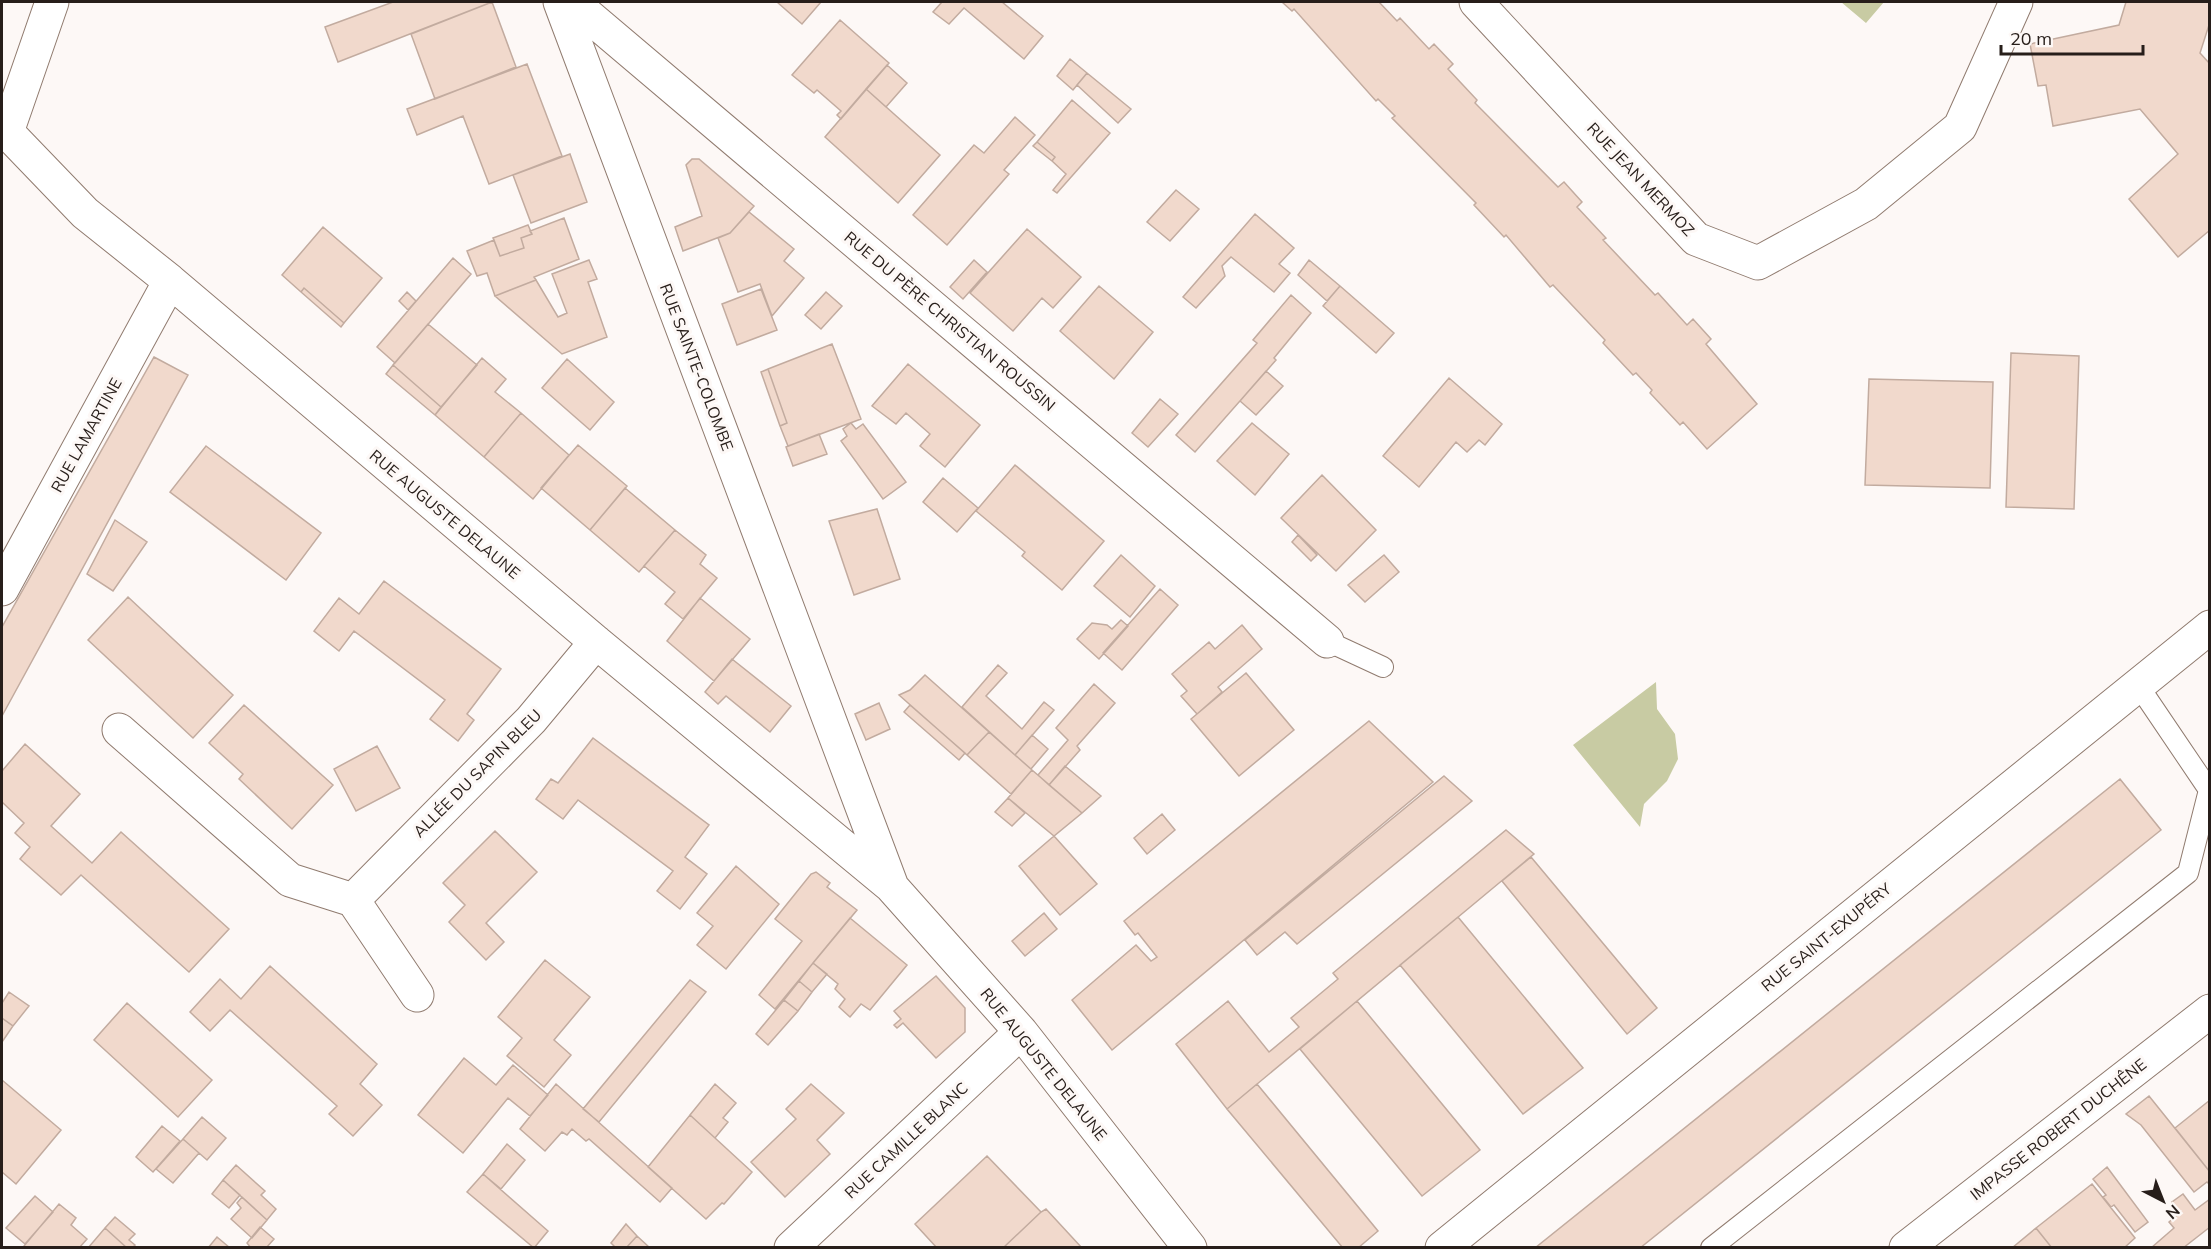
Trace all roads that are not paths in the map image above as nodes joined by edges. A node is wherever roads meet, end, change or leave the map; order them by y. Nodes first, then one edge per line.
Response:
1 (52, 2) edge
2 (560, 2) edge
3 (572, 2) edge
4 (1476, 2) edge
5 (2016, 2) edge
6 (170, 281) junction
7 (2, 589) edge
8 (2210, 627) edge
9 (1328, 641) joint
10 (596, 642) junction
11 (1383, 667) dead end
12 (2138, 685) junction
13 (119, 730) dead end
14 (834, 733) joint
15 (891, 886) junction
16 (353, 900) junction
17 (417, 995) dead end
18 (2210, 1011) edge
19 (1021, 1032) junction
20 (791, 1248) edge
21 (1190, 1248) edge
22 (1442, 1248) edge
23 (1712, 1248) edge
24 (1906, 1248) edge

1 - 6 street, RUE AUGUSTE DELAUNE
2 - 14 street, RUE SAINTE-COLOMBE
3 - 9 street, RUE DU PÈRE CHRISTIAN ROUSSIN
4 - 5 street, RUE JEAN MERMOZ
6 - 7 street, RUE LAMARTINE
6 - 10 street, RUE AUGUSTE DELAUNE
8 - 12 street, RUE SAINT-EXUPÉRY
9 - 11 lane
10 - 15 street, RUE AUGUSTE DELAUNE
10 - 16 street, ALLÉE DU SAPIN BLEU
12 - 22 street, RUE SAINT-EXUPÉRY
12 - 23 lane
13 - 16 street
14 - 15 street, RUE AUGUSTE DELAUNE
15 - 19 street, RUE AUGUSTE DELAUNE
16 - 17 street
18 - 24 street, IMPASSE ROBERT DUCHÊNE
19 - 20 street, RUE CAMILLE BLANC
19 - 21 street, RUE AUGUSTE DELAUNE

